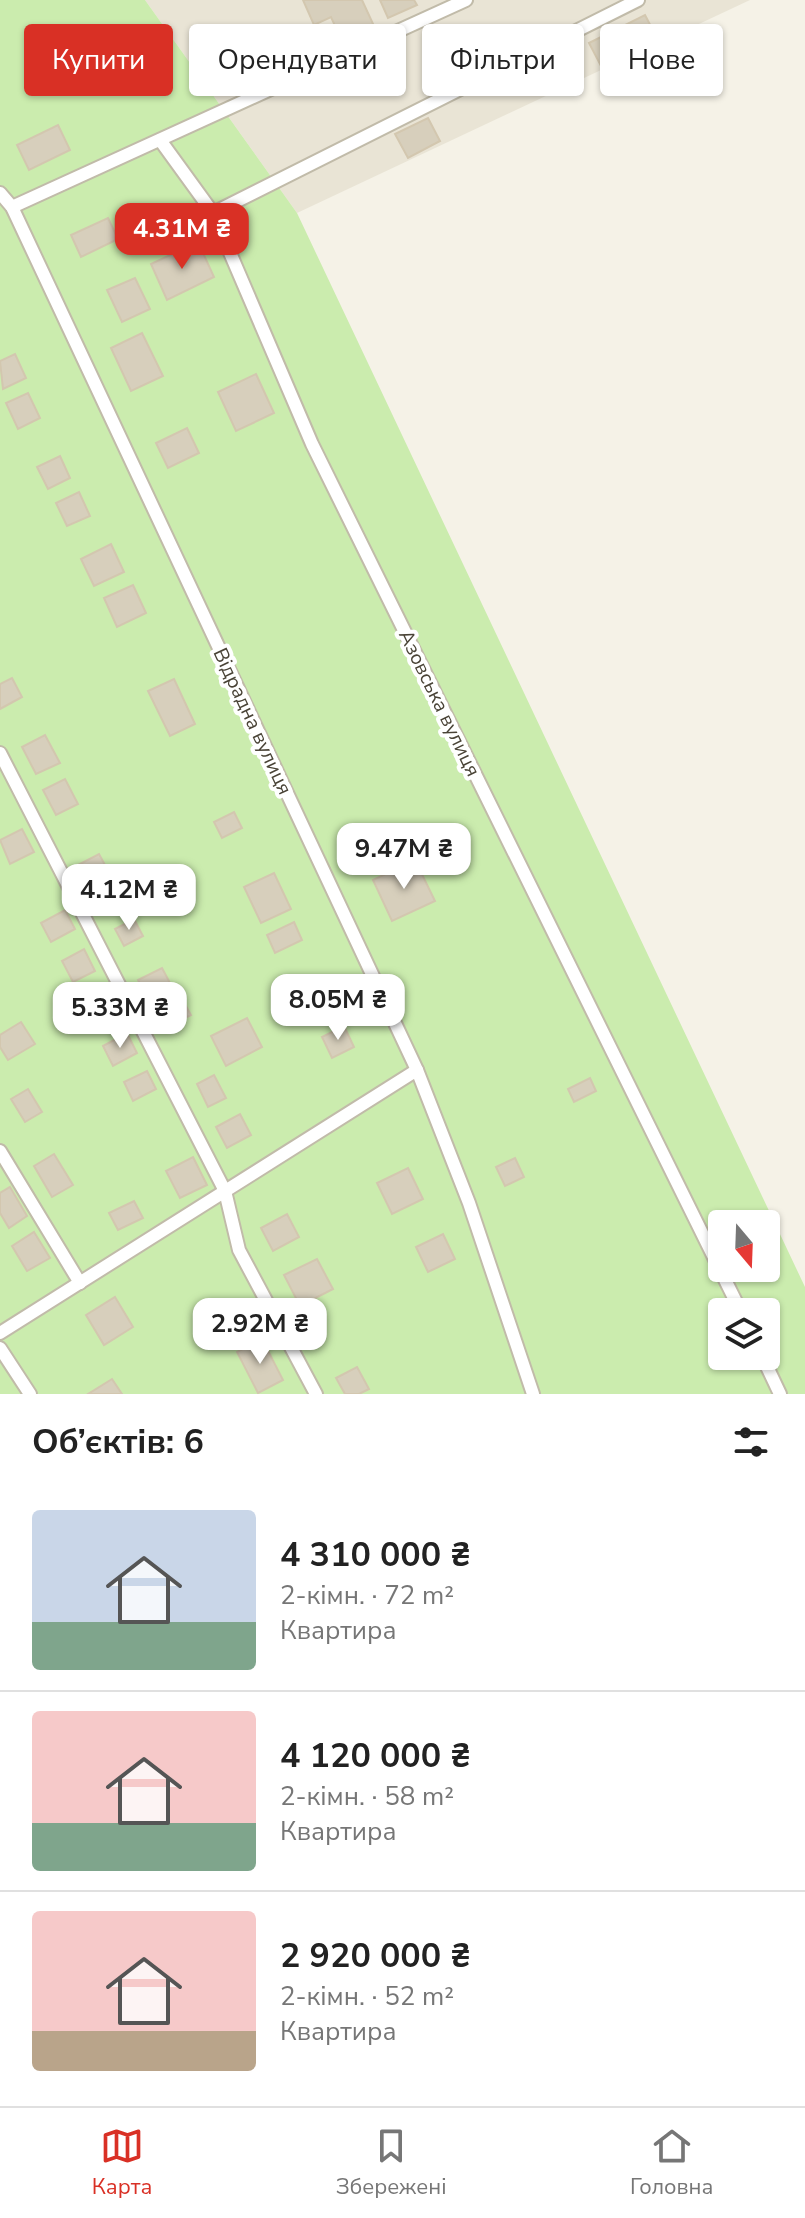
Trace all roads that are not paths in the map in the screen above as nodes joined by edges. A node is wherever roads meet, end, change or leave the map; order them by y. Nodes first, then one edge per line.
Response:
1 (466, 0) edge
2 (638, 0) edge
3 (160, 140) junction
4 (0, 193) edge
5 (12, 207) junction
6 (213, 213) junction
7 (0, 753) edge
8 (417, 1070) junction
9 (0, 1151) edge
10 (225, 1191) junction
11 (80, 1283) junction
12 (734, 1298) edge
13 (0, 1333) edge
14 (0, 1348) edge
15 (769, 1370) edge
16 (30, 1394) edge
17 (316, 1394) edge
18 (533, 1394) edge
19 (780, 1394) edge

1 - 3 lane
2 - 6 lane
3 - 5 lane
3 - 6 lane, Азовська вулиця
4 - 5 lane, Відрадна вулиця
5 - 8 lane, Відрадна вулиця
6 - 12 lane, Азовська вулиця
7 - 10 lane
8 - 10 lane
8 - 18 lane, Відрадна вулиця
9 - 11 lane
10 - 11 lane
10 - 17 lane
11 - 13 lane
14 - 16 lane
15 - 19 lane

